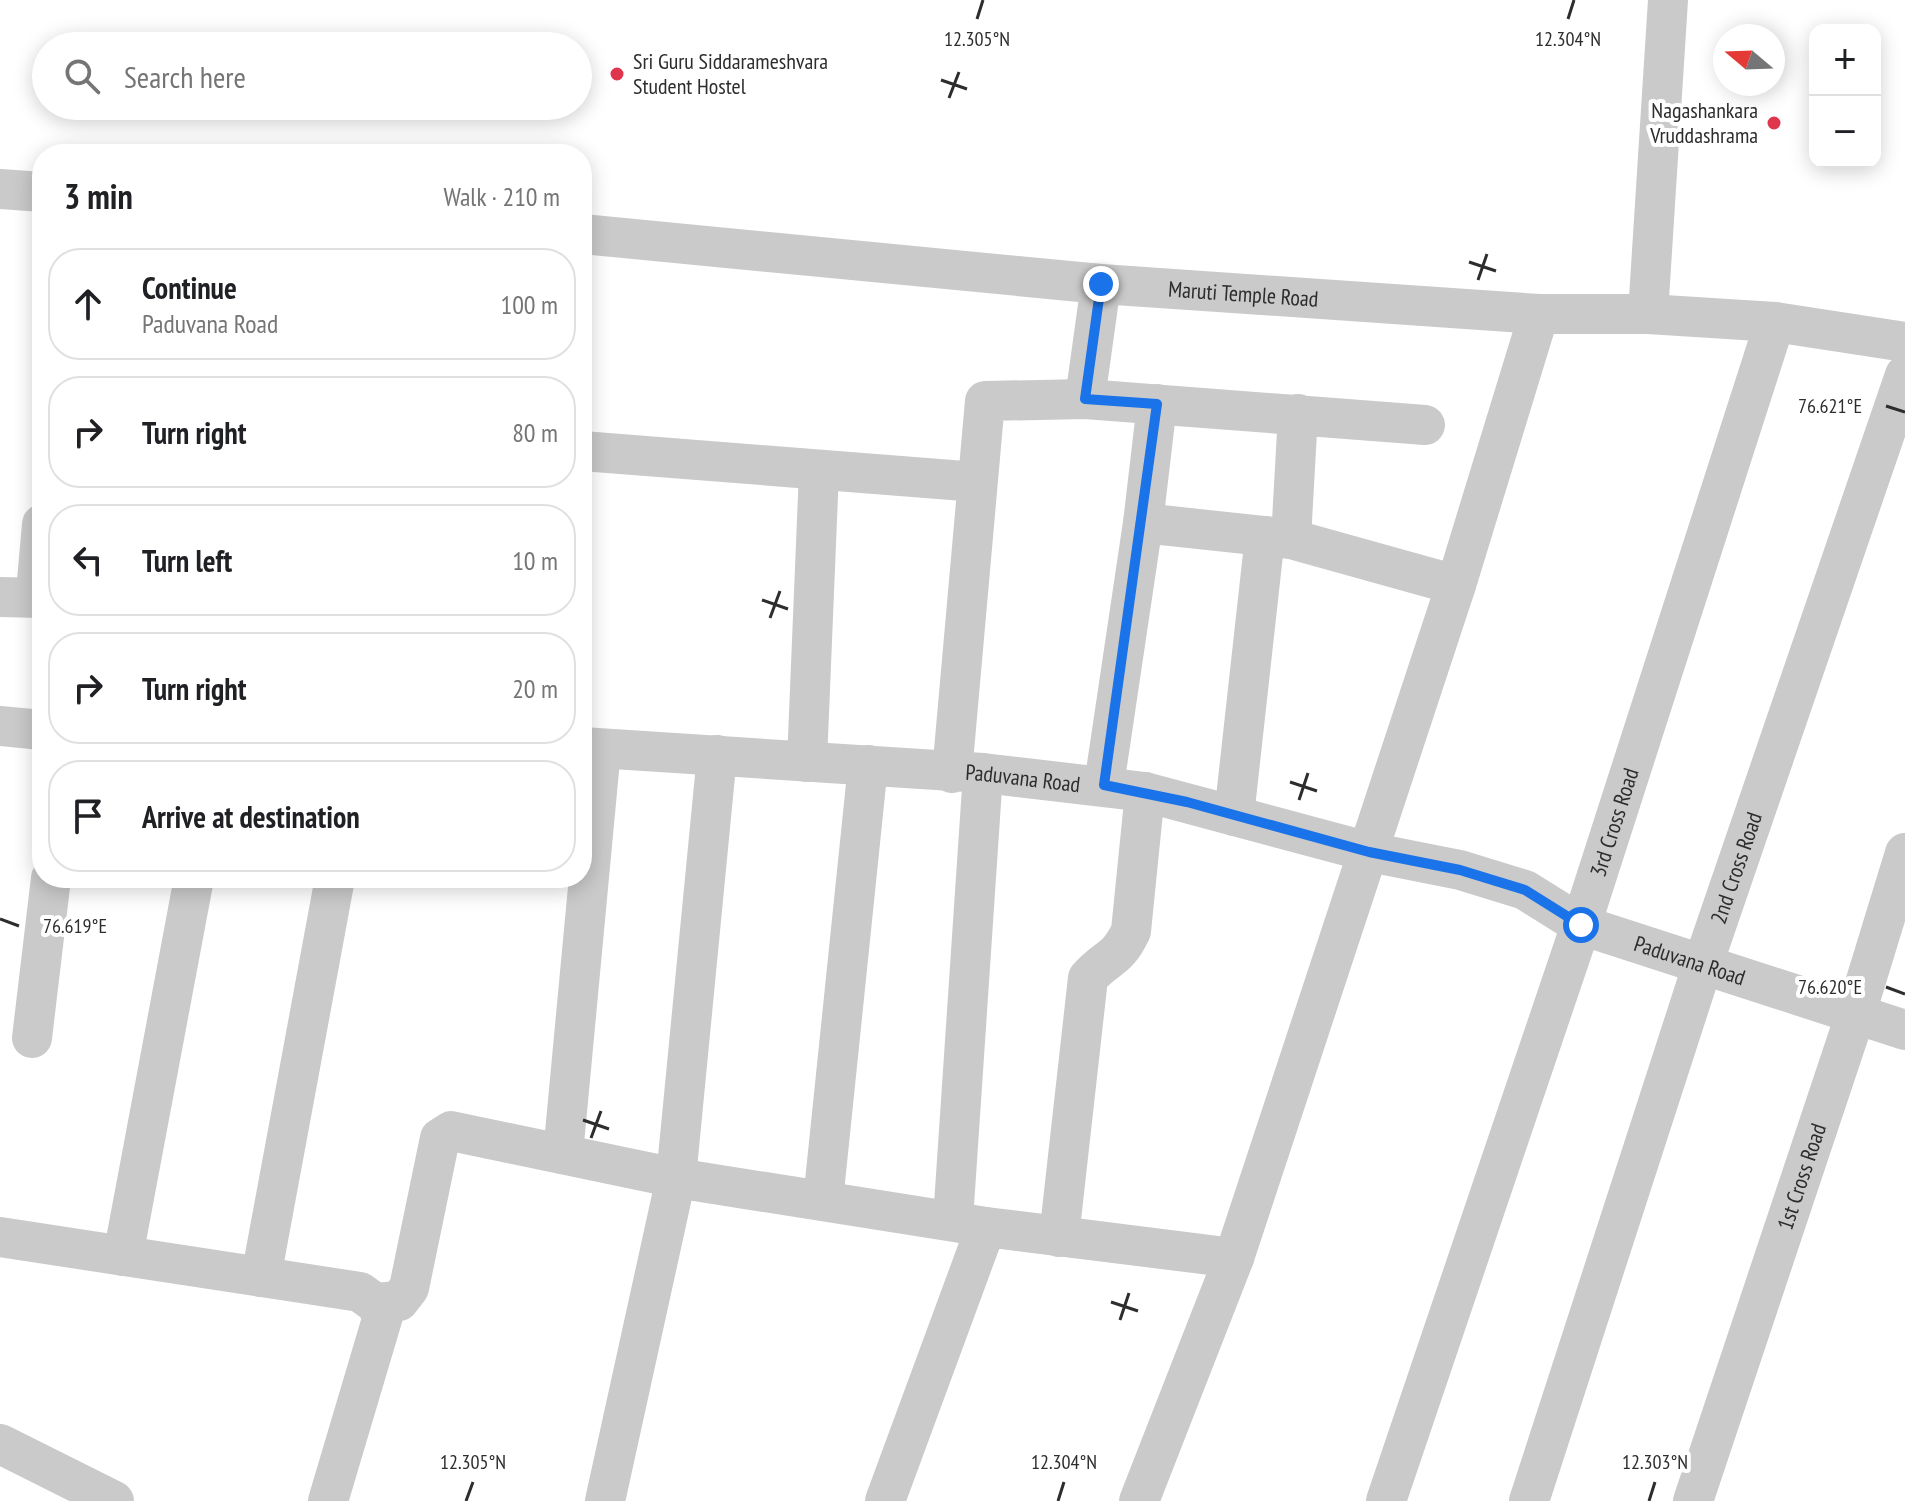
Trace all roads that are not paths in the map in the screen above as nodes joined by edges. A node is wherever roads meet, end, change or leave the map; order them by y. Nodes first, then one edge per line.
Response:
1 (1668, 0) edge
2 (0, 189) edge
3 (32, 191) edge
4 (592, 235) edge
5 (1101, 284) junction
6 (1539, 314) junction
7 (1648, 314) junction
8 (1775, 322) junction
9 (1905, 342) edge
10 (1905, 375) edge
11 (1085, 399) junction
12 (1157, 404) junction
13 (1298, 414) junction
14 (1425, 425) dead end
15 (592, 452) edge
16 (819, 471) junction
17 (977, 482) junction
18 (1143, 523) junction
19 (1278, 537) junction
20 (1456, 585) junction
21 (32, 596) edge
22 (0, 597) edge
23 (0, 726) edge
24 (32, 729) edge
25 (592, 748) edge
26 (717, 755) junction
27 (807, 762) junction
28 (868, 765) junction
29 (967, 773) junction
30 (1104, 785) junction
31 (1145, 792) junction
32 (1234, 816) junction
33 (1369, 852) junction
34 (1905, 853) edge
35 (50, 888) edge
36 (192, 888) edge
37 (333, 888) edge
38 (581, 888) edge
39 (1581, 925) junction
40 (1703, 964) junction
41 (1856, 1013) junction
42 (1905, 1030) edge
43 (32, 1038) dead end
44 (563, 1154) junction
45 (676, 1178) junction
46 (823, 1201) junction
47 (970, 1224) junction
48 (0, 1237) edge
49 (1059, 1237) junction
50 (123, 1256) junction
51 (1234, 1258) junction
52 (261, 1277) junction
53 (375, 1303) junction
54 (0, 1444) edge
55 (114, 1501) edge
56 (328, 1501) edge
57 (605, 1501) edge
58 (885, 1501) edge
59 (1139, 1501) edge
60 (1386, 1501) edge
61 (1529, 1501) edge
62 (1693, 1501) edge

1 - 7 street
2 - 3 street
4 - 5 street, Maruti Temple Road
5 - 6 street, Maruti Temple Road
5 - 11 street
6 - 7 street, Maruti Temple Road
6 - 20 street
7 - 8 street, Maruti Temple Road
8 - 9 street, Maruti Temple Road
8 - 39 street, 3rd Cross Road
10 - 40 street, 2nd Cross Road
11 - 12 street
11 - 17 street
12 - 13 street
12 - 18 street
13 - 14 street
13 - 19 street
15 - 16 street
16 - 17 street
16 - 27 street
17 - 29 street
18 - 19 street
18 - 30 street
19 - 20 street
19 - 32 street
20 - 33 street
21 - 22 street
23 - 24 street
25 - 26 street, Paduvana Road
26 - 27 street, Paduvana Road
26 - 45 street
27 - 28 street, Paduvana Road
28 - 29 street, Paduvana Road
28 - 46 street
29 - 30 street, Paduvana Road
29 - 47 street
30 - 31 street, Paduvana Road
31 - 32 street, Paduvana Road
31 - 49 street
32 - 33 street, Paduvana Road
33 - 39 street, Paduvana Road
33 - 51 street
34 - 41 street, 1st Cross Road
35 - 43 street
36 - 50 street
37 - 52 street
38 - 44 street
39 - 40 street, Paduvana Road
39 - 60 street, 3rd Cross Road
40 - 41 street, Paduvana Road
40 - 61 street, 2nd Cross Road
41 - 42 street, Paduvana Road
41 - 62 street, 1st Cross Road
44 - 45 street
44 - 53 street
45 - 46 street
45 - 57 street
46 - 47 street
47 - 49 street
47 - 58 street
48 - 50 street
49 - 51 street
50 - 52 street
51 - 59 street
52 - 53 street
53 - 56 street
54 - 55 street

